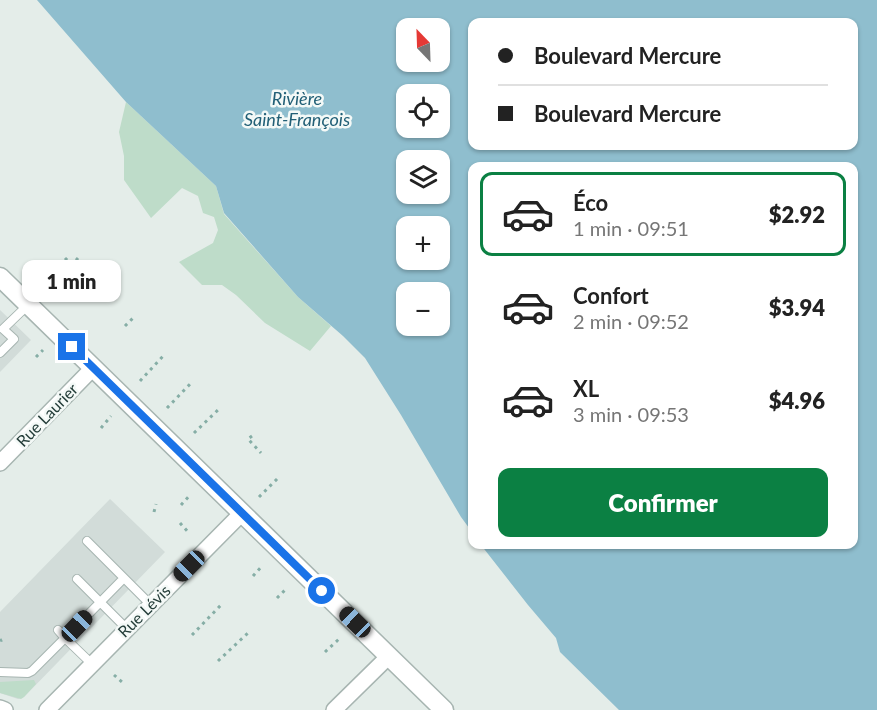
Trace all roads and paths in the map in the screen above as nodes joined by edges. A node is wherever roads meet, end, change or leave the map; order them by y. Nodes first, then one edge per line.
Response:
1 (65, 258) dead end
2 (78, 258) dead end
3 (72, 265) junction
4 (84, 276) dead end
5 (0, 277) edge
6 (100, 284) dead end
7 (107, 291) dead end
8 (103, 295) junction
9 (101, 301) dead end
10 (28, 305) junction
11 (134, 317) dead end
12 (124, 326) dead end
13 (43, 350) dead end
14 (0, 353) edge
15 (165, 354) dead end
16 (36, 357) dead end
17 (93, 368) junction
18 (140, 381) dead end
19 (193, 381) dead end
20 (167, 408) dead end
21 (220, 408) dead end
22 (111, 416) dead end
23 (101, 428) dead end
24 (194, 433) dead end
25 (252, 436) dead end
26 (261, 453) dead end
27 (0, 463) edge
28 (280, 476) dead end
29 (191, 494) dead end
30 (259, 497) dead end
31 (156, 504) dead end
32 (180, 506) dead end
33 (154, 512) dead end
34 (242, 513) junction
35 (180, 523) dead end
36 (188, 532) dead end
37 (87, 541) dead end
38 (263, 565) dead end
39 (253, 576) dead end
40 (124, 578) junction
41 (77, 579) dead end
42 (287, 588) dead end
43 (277, 598) dead end
44 (101, 602) junction
45 (151, 605) junction
46 (221, 605) dead end
47 (127, 629) junction
48 (58, 630) dead end
49 (249, 632) dead end
50 (192, 635) dead end
51 (65, 638) junction
52 (0, 639) edge
53 (339, 639) dead end
54 (0, 646) edge
55 (325, 652) dead end
56 (389, 656) junction
57 (218, 661) dead end
58 (92, 664) junction
59 (0, 672) edge
60 (114, 675) dead end
61 (123, 683) dead end
62 (0, 708) edge
63 (340, 708) edge
64 (5, 710) edge
65 (46, 710) edge
66 (444, 710) edge

1 - 3 path
2 - 3 path
3 - 4 path
5 - 10 street
6 - 8 path
7 - 8 path
8 - 9 path
10 - 14 lane
10 - 17 street
11 - 12 path
13 - 16 path
15 - 18 path
17 - 27 street, Rue Laurier
17 - 34 street
19 - 20 path
21 - 24 path
22 - 23 path
25 - 26 path
28 - 30 path
29 - 32 path
31 - 33 path
34 - 45 street, Rue Lévis
34 - 56 street
35 - 36 path
37 - 40 lane
38 - 39 path
40 - 44 lane
40 - 45 lane
41 - 44 lane
42 - 43 path
44 - 47 lane
44 - 51 lane
45 - 47 street, Rue Lévis
46 - 50 path
47 - 58 street, Rue Lévis
48 - 51 lane
49 - 57 path
51 - 58 lane
51 - 59 lane
52 - 54 path
53 - 55 path
56 - 63 street
56 - 66 street
58 - 65 street, Rue Lévis
60 - 61 path
62 - 64 street

